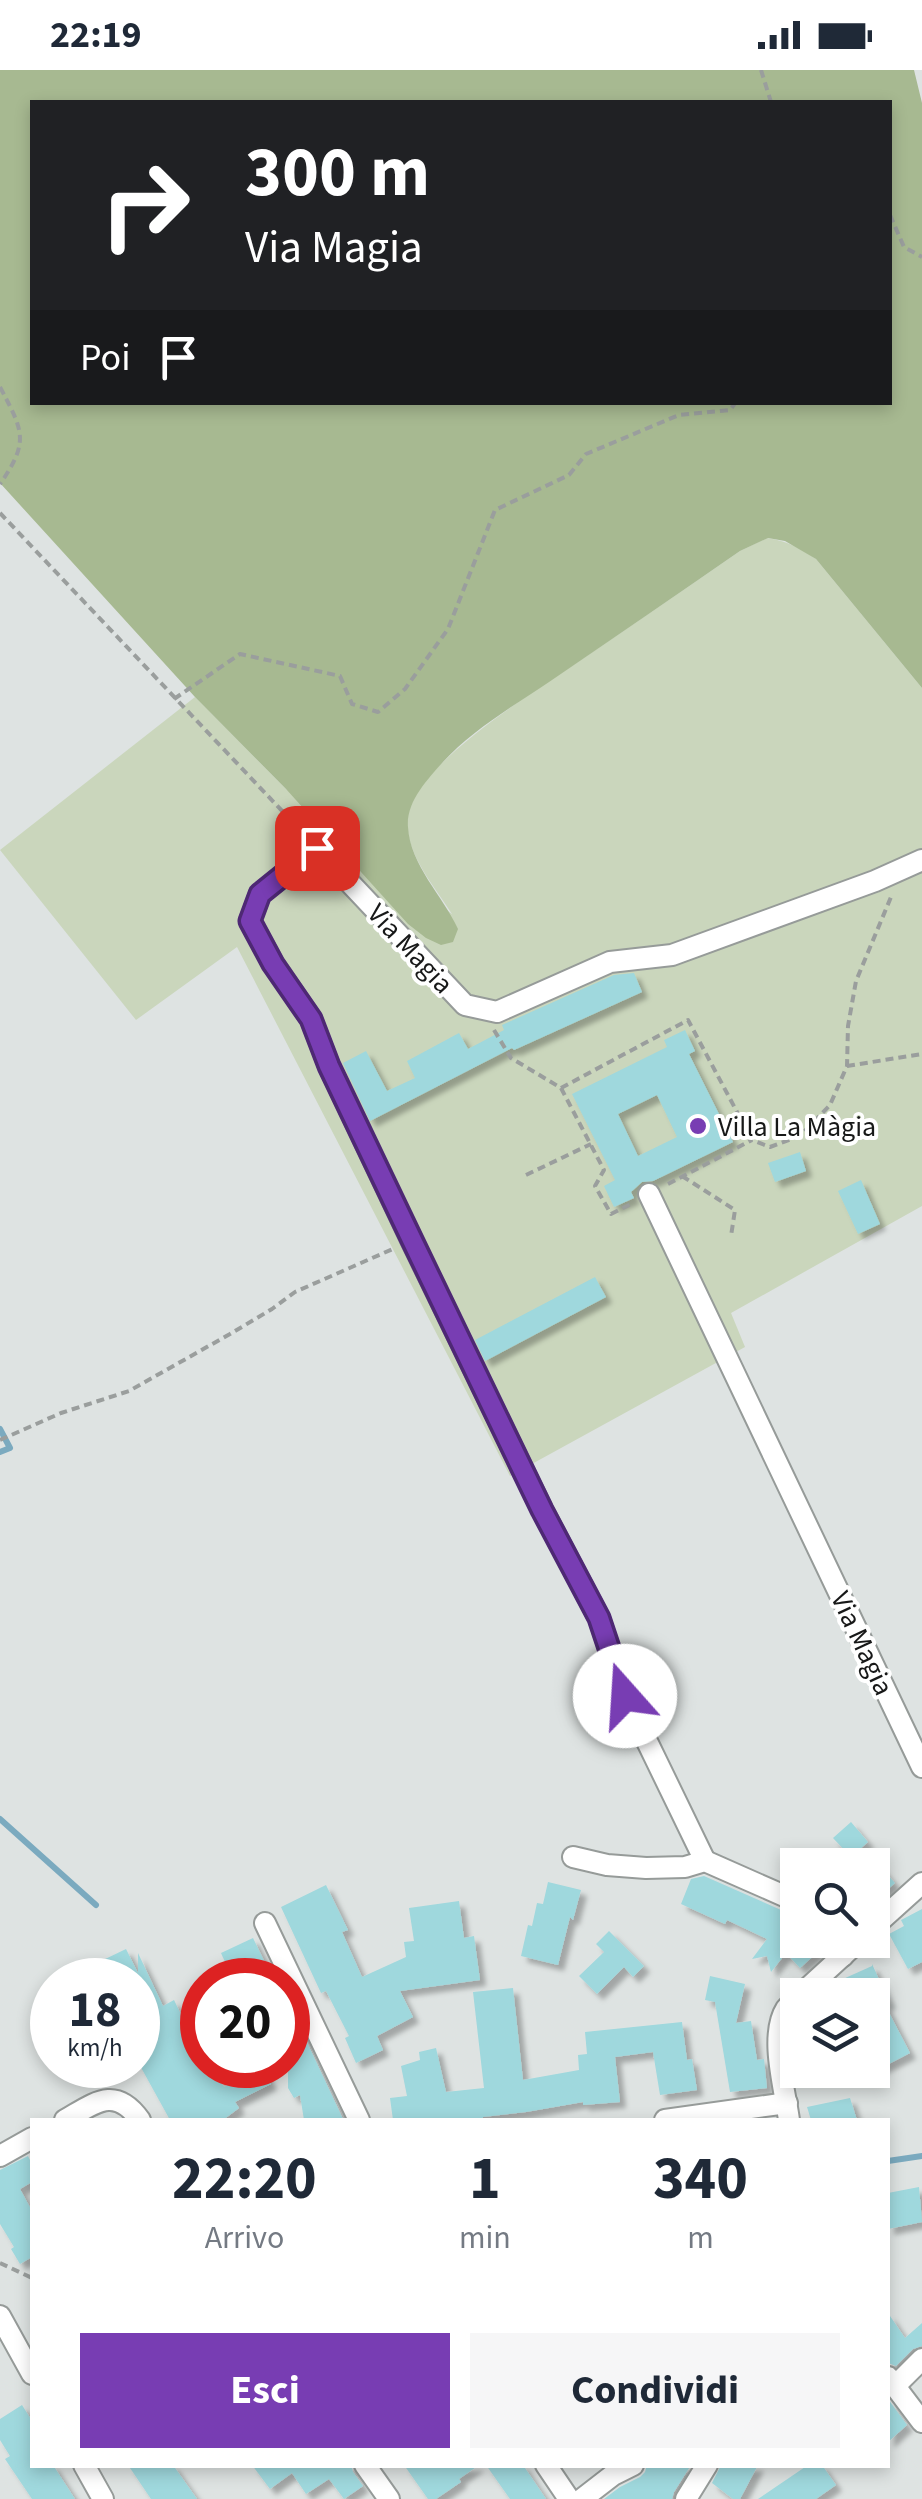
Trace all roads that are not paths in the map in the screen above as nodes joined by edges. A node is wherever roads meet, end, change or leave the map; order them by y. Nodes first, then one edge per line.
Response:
1 (913, 864) edge
2 (649, 1194) road end
3 (922, 1767) edge
4 (573, 1858) dead end
5 (705, 1862) junction
6 (922, 1883) edge
7 (780, 1894) edge
8 (890, 1912) edge
9 (265, 1923) dead end
10 (840, 1958) edge
11 (818, 1978) edge
12 (780, 2025) edge
13 (780, 2057) edge
14 (788, 2112) edge
15 (68, 2118) edge
16 (139, 2118) edge
17 (359, 2118) edge
18 (696, 2118) edge
19 (30, 2139) edge
20 (0, 2156) edge
21 (0, 2316) edge
22 (922, 2359) edge
23 (30, 2370) edge
24 (891, 2381) edge
25 (922, 2422) edge
26 (86, 2468) edge
27 (367, 2468) edge
28 (548, 2468) edge
29 (627, 2468) edge
30 (705, 2468) edge
31 (103, 2499) edge
32 (390, 2499) edge
33 (569, 2499) edge
34 (582, 2499) edge
35 (686, 2499) edge

1 - 5 street, Via Magia
2 - 3 street, Via Magia
4 - 5 street
5 - 7 street
6 - 8 street
9 - 17 street
10 - 11 street
12 - 13 street
14 - 18 street
15 - 16 street
19 - 20 street
21 - 23 street
22 - 24 street
24 - 25 street
26 - 31 street
27 - 32 street
28 - 33 street
29 - 34 street
30 - 35 street

